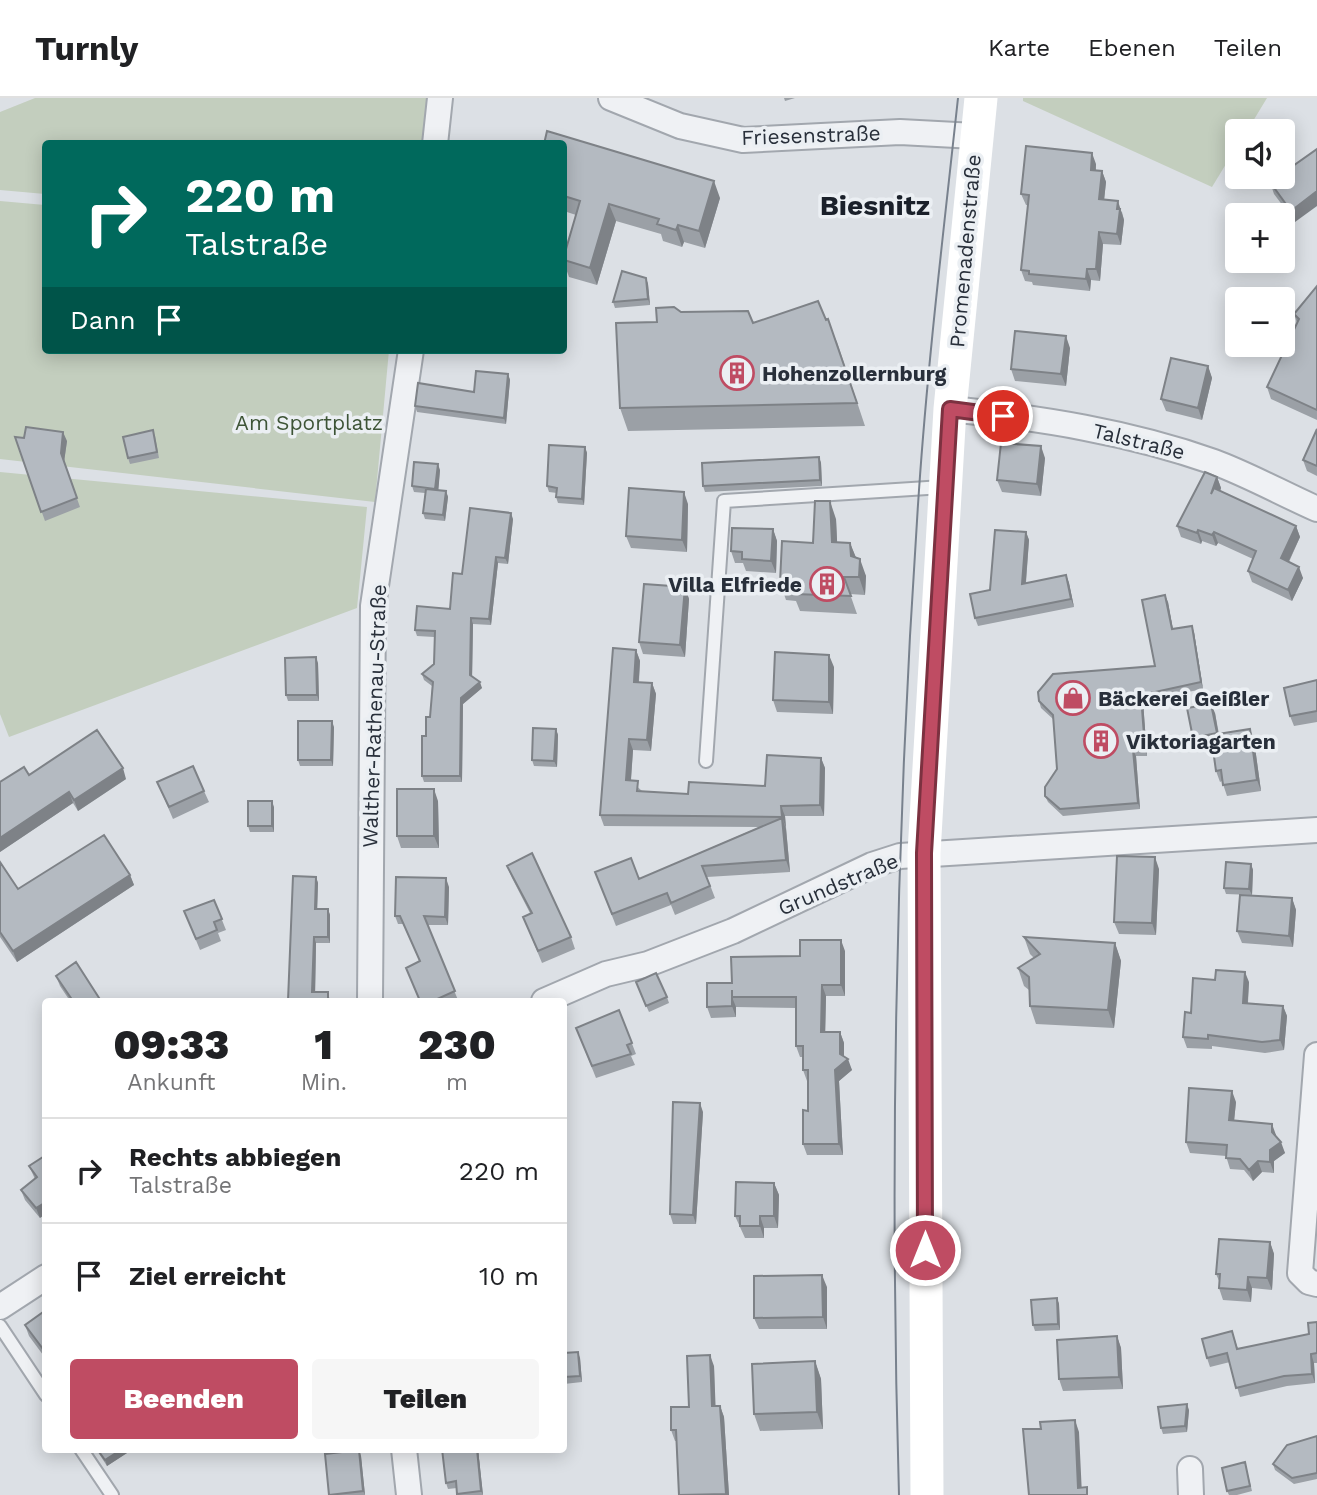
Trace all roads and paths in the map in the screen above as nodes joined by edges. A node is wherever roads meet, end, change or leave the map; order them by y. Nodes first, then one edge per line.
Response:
1 (440, 98) edge
2 (611, 98) edge
3 (981, 98) edge
4 (975, 136) junction
5 (435, 140) edge
6 (410, 354) edge
7 (950, 409) junction
8 (945, 486) junction
9 (1317, 509) edge
10 (706, 761) dead end
11 (1317, 830) edge
12 (924, 853) junction
13 (370, 998) edge
14 (551, 998) edge
15 (1317, 1055) edge
16 (42, 1280) edge
17 (1317, 1284) edge
18 (0, 1307) edge
19 (0, 1326) edge
20 (42, 1389) edge
21 (84, 1453) edge
22 (404, 1453) edge
23 (1191, 1469) dead end
24 (112, 1495) edge
25 (409, 1495) edge
26 (927, 1495) edge
27 (1191, 1495) edge

1 - 5 street
2 - 4 street, Friesenstraße
3 - 4 main road, Promenadenstraße
4 - 7 main road, Promenadenstraße
6 - 13 street, Walther-Rathenau-Straße
7 - 8 main road, Promenadenstraße
7 - 9 street, Talstraße
8 - 10 lane
8 - 12 main road, Promenadenstraße
11 - 12 street, Grundstraße
12 - 14 street, Grundstraße
12 - 26 main road, Promenadenstraße
15 - 17 street
16 - 18 street
19 - 20 lane
21 - 24 lane
22 - 25 street
23 - 27 street

